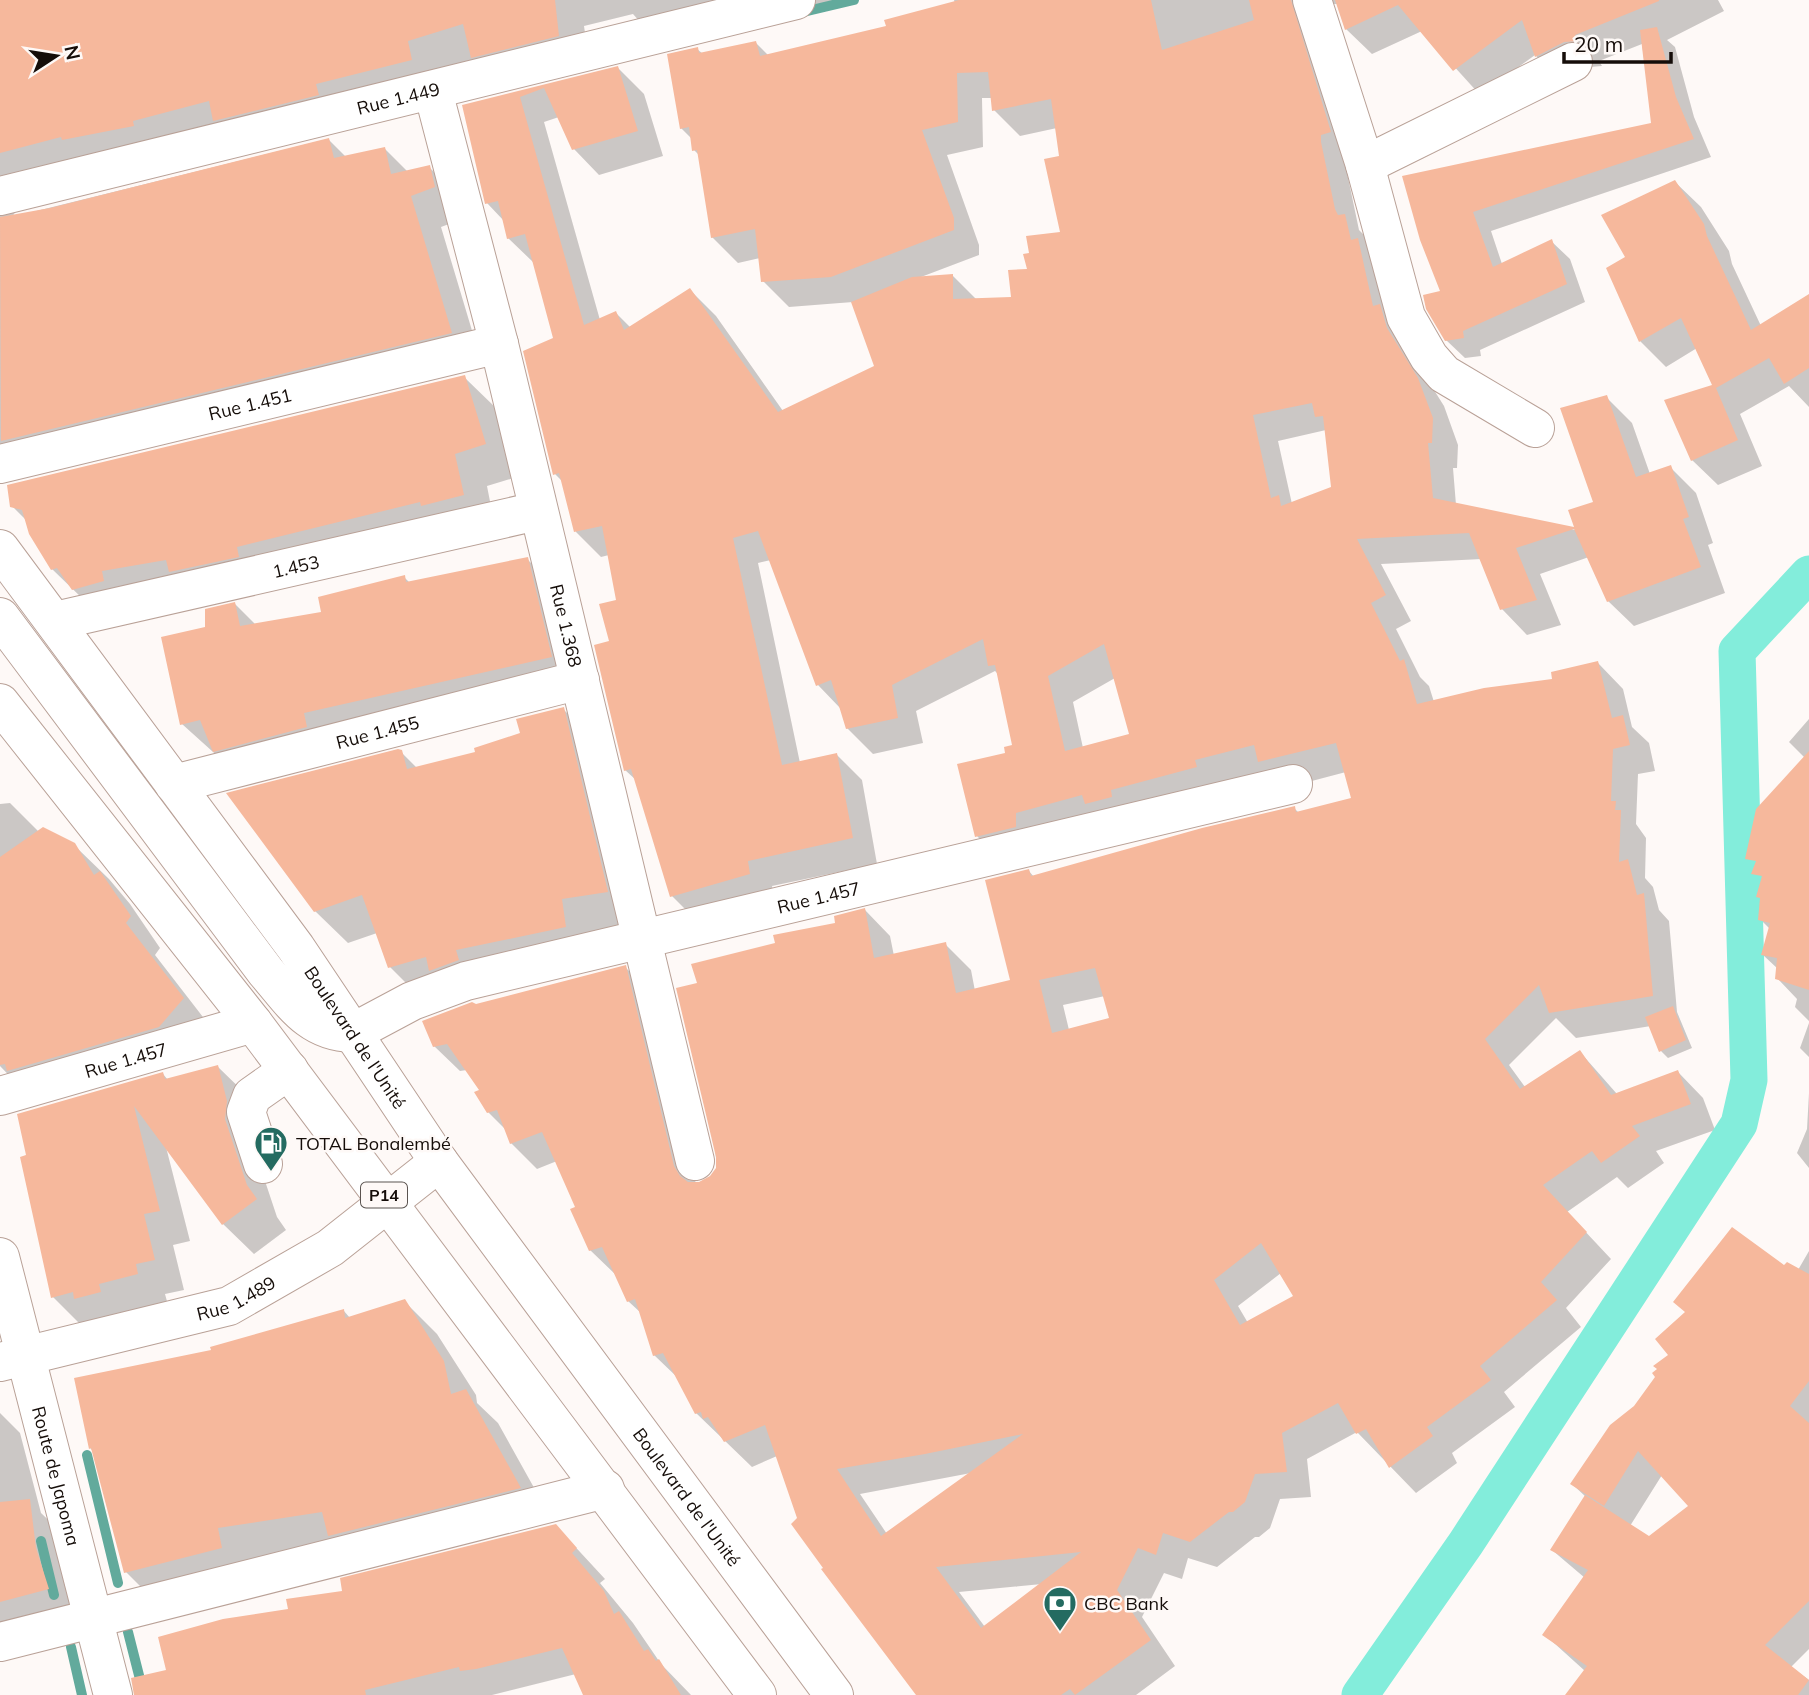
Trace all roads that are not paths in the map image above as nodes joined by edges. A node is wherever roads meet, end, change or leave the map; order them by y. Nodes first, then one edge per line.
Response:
1 (796, 0) edge
2 (1312, 0) edge
3 (1573, 62) dead end
4 (433, 91) junction
5 (1365, 165) junction
6 (0, 196) edge
7 (499, 344) junction
8 (1535, 428) dead end
9 (0, 464) edge
10 (537, 511) junction
11 (0, 549) edge
12 (0, 617) edge
13 (55, 621) junction
14 (580, 680) junction
15 (7, 725) edge
16 (174, 784) junction
17 (1293, 784) dead end
18 (640, 939) junction
19 (253, 1023) junction
20 (352, 1033) junction
21 (289, 1070) junction
22 (0, 1096) edge
23 (695, 1161) dead end
24 (439, 1162) junction
25 (263, 1164) dead end
26 (390, 1204) junction
27 (0, 1256) edge
28 (13, 1359) edge
29 (605, 1489) junction
30 (93, 1618) junction
31 (0, 1642) edge
32 (113, 1695) edge
33 (757, 1695) edge
34 (834, 1695) edge

1 - 4 street, Rue 1.449
2 - 5 street
3 - 5 street
4 - 6 street, Rue 1.449
4 - 7 street, Rue 1.368
5 - 8 street
7 - 9 street, Rue 1.451
7 - 10 street, Rue 1.368
10 - 13 street, 1.453
10 - 14 street, Rue 1.368
11 - 13 street, Boulevard de l'Unité
12 - 20 street
13 - 16 street, Boulevard de l'Unité
14 - 16 street, Rue 1.455
14 - 18 street, Rue 1.368
15 - 19 street, P14
16 - 20 street, Boulevard de l'Unité
17 - 18 street, Rue 1.457
18 - 20 street, Rue 1.457
18 - 23 street, Rue 1.368
19 - 21 street, P14
19 - 22 street, Rue 1.457
20 - 24 street, Boulevard de l'Unité
21 - 25 street
21 - 26 street, P14
24 - 26 street, Rue 1.489
24 - 34 street, Boulevard de l'Unité
26 - 28 street, Rue 1.489
26 - 29 street, P14
27 - 28 street, Route de Japoma
28 - 30 street, Route de Japoma
29 - 30 street
29 - 33 street, P14
30 - 31 street
30 - 32 street, Route de Japoma

